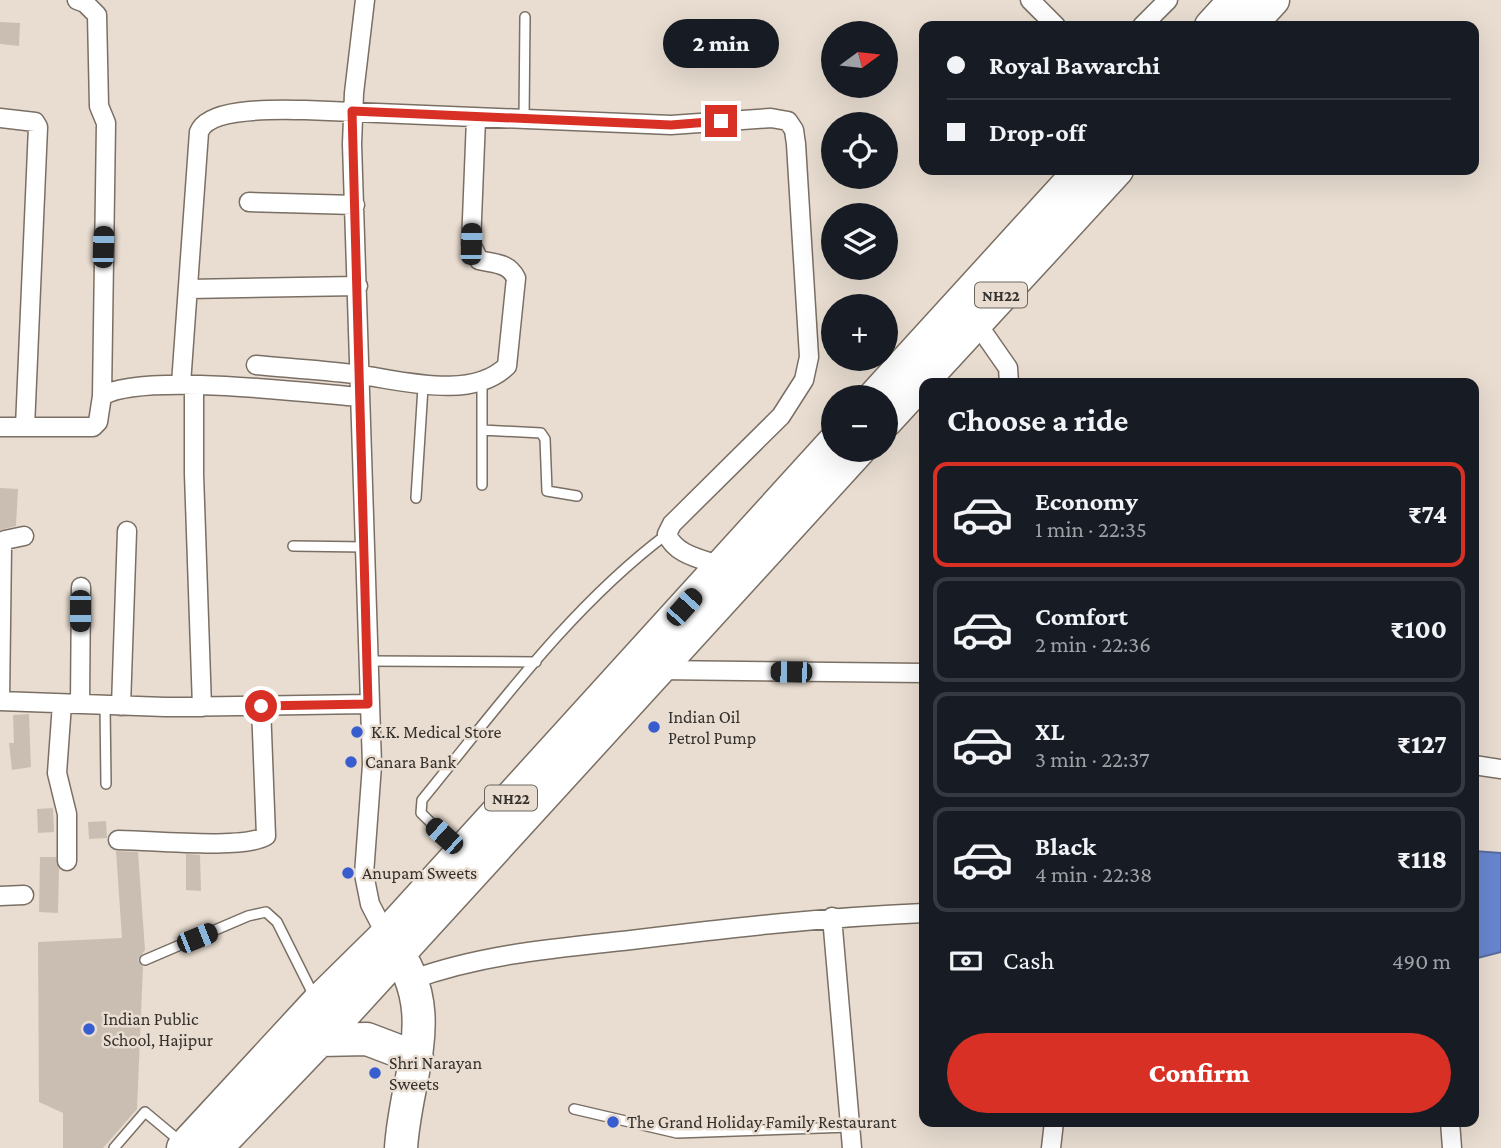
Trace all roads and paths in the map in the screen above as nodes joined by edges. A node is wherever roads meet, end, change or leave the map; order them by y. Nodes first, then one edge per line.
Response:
1 (77, 0) edge
2 (365, 0) edge
3 (1030, 0) edge
4 (1168, 0) edge
5 (1235, 0) edge
6 (1273, 0) edge
7 (525, 17) dead end
8 (1051, 21) edge
9 (1147, 21) edge
10 (1216, 21) edge
11 (1254, 21) edge
12 (352, 111) junction
13 (0, 118) edge
14 (476, 119) junction
15 (524, 120) junction
16 (1076, 175) edge
17 (1111, 175) edge
18 (249, 202) dead end
19 (355, 205) junction
20 (358, 286) junction
21 (189, 289) junction
22 (976, 322) junction
23 (256, 365) dead end
24 (358, 374) junction
25 (925, 378) edge
26 (1009, 378) edge
27 (482, 379) junction
28 (188, 385) junction
29 (885, 385) edge
30 (919, 385) edge
31 (423, 387) junction
32 (102, 396) junction
33 (360, 397) junction
34 (898, 408) edge
35 (0, 427) edge
36 (25, 427) junction
37 (482, 430) junction
38 (821, 456) edge
39 (848, 462) edge
40 (482, 485) dead end
41 (577, 496) dead end
42 (416, 498) dead end
43 (127, 531) dead end
44 (667, 534) junction
45 (24, 537) dead end
46 (293, 547) dead end
47 (365, 547) junction
48 (721, 566) junction
49 (80, 587) dead end
50 (367, 661) junction
51 (536, 662) junction
52 (658, 670) junction
53 (919, 673) edge
54 (0, 701) edge
55 (71, 704) junction
56 (368, 704) junction
57 (113, 706) junction
58 (261, 706) junction
59 (202, 707) junction
60 (1479, 766) edge
61 (1501, 769) edge
62 (106, 784) dead end
63 (118, 840) dead end
64 (461, 852) junction
65 (67, 861) dead end
66 (24, 895) dead end
67 (0, 896) edge
68 (919, 913) edge
69 (832, 917) junction
70 (399, 956) junction
71 (145, 960) dead end
72 (317, 1003) junction
73 (320, 1040) junction
74 (417, 1058) junction
75 (574, 1109) dead end
76 (850, 1127) junction
77 (1053, 1127) edge
78 (1450, 1127) edge
79 (184, 1147) edge
80 (114, 1148) edge
81 (216, 1148) edge
82 (401, 1148) edge
83 (852, 1148) edge
84 (1051, 1148) edge
85 (1452, 1148) edge

1 - 32 street
2 - 12 street
3 - 8 street
4 - 9 street
5 - 10 highway
6 - 11 highway
7 - 15 lane
12 - 14 street
12 - 19 street
12 - 21 street
13 - 36 street
14 - 15 street
14 - 27 street
15 - 44 street
16 - 29 highway, NH22
17 - 22 highway, NH22
18 - 19 street
19 - 20 street
20 - 21 street
20 - 24 street
21 - 28 street
22 - 25 highway, NH22
22 - 26 street
23 - 24 street
24 - 31 street
24 - 33 street
27 - 31 street
27 - 37 lane
28 - 32 street
28 - 33 street
28 - 59 street
30 - 34 highway, NH22
31 - 42 lane
32 - 36 street
33 - 47 street
35 - 36 street
37 - 40 lane
37 - 41 lane
38 - 48 highway, NH22
39 - 52 highway, NH22
43 - 57 street
44 - 48 street
44 - 51 lane
45 - 54 street
46 - 47 lane
47 - 50 street
48 - 64 highway, NH22
49 - 55 street
50 - 51 lane
50 - 56 street
51 - 64 lane
52 - 53 street
52 - 70 highway, NH22
54 - 55 street
55 - 57 street
55 - 65 street
56 - 58 street
56 - 70 street
57 - 59 street
57 - 62 lane
58 - 59 street
58 - 63 street
60 - 61 street
64 - 70 highway, NH22
66 - 67 street
68 - 69 street
69 - 70 street
69 - 76 street
70 - 72 highway, NH22
70 - 73 highway, NH22
70 - 74 highway
71 - 72 lane
72 - 79 highway, NH22
73 - 74 highway
73 - 81 highway, NH22
74 - 82 highway
75 - 76 lane
76 - 83 street
77 - 84 street
78 - 85 street
79 - 80 lane

